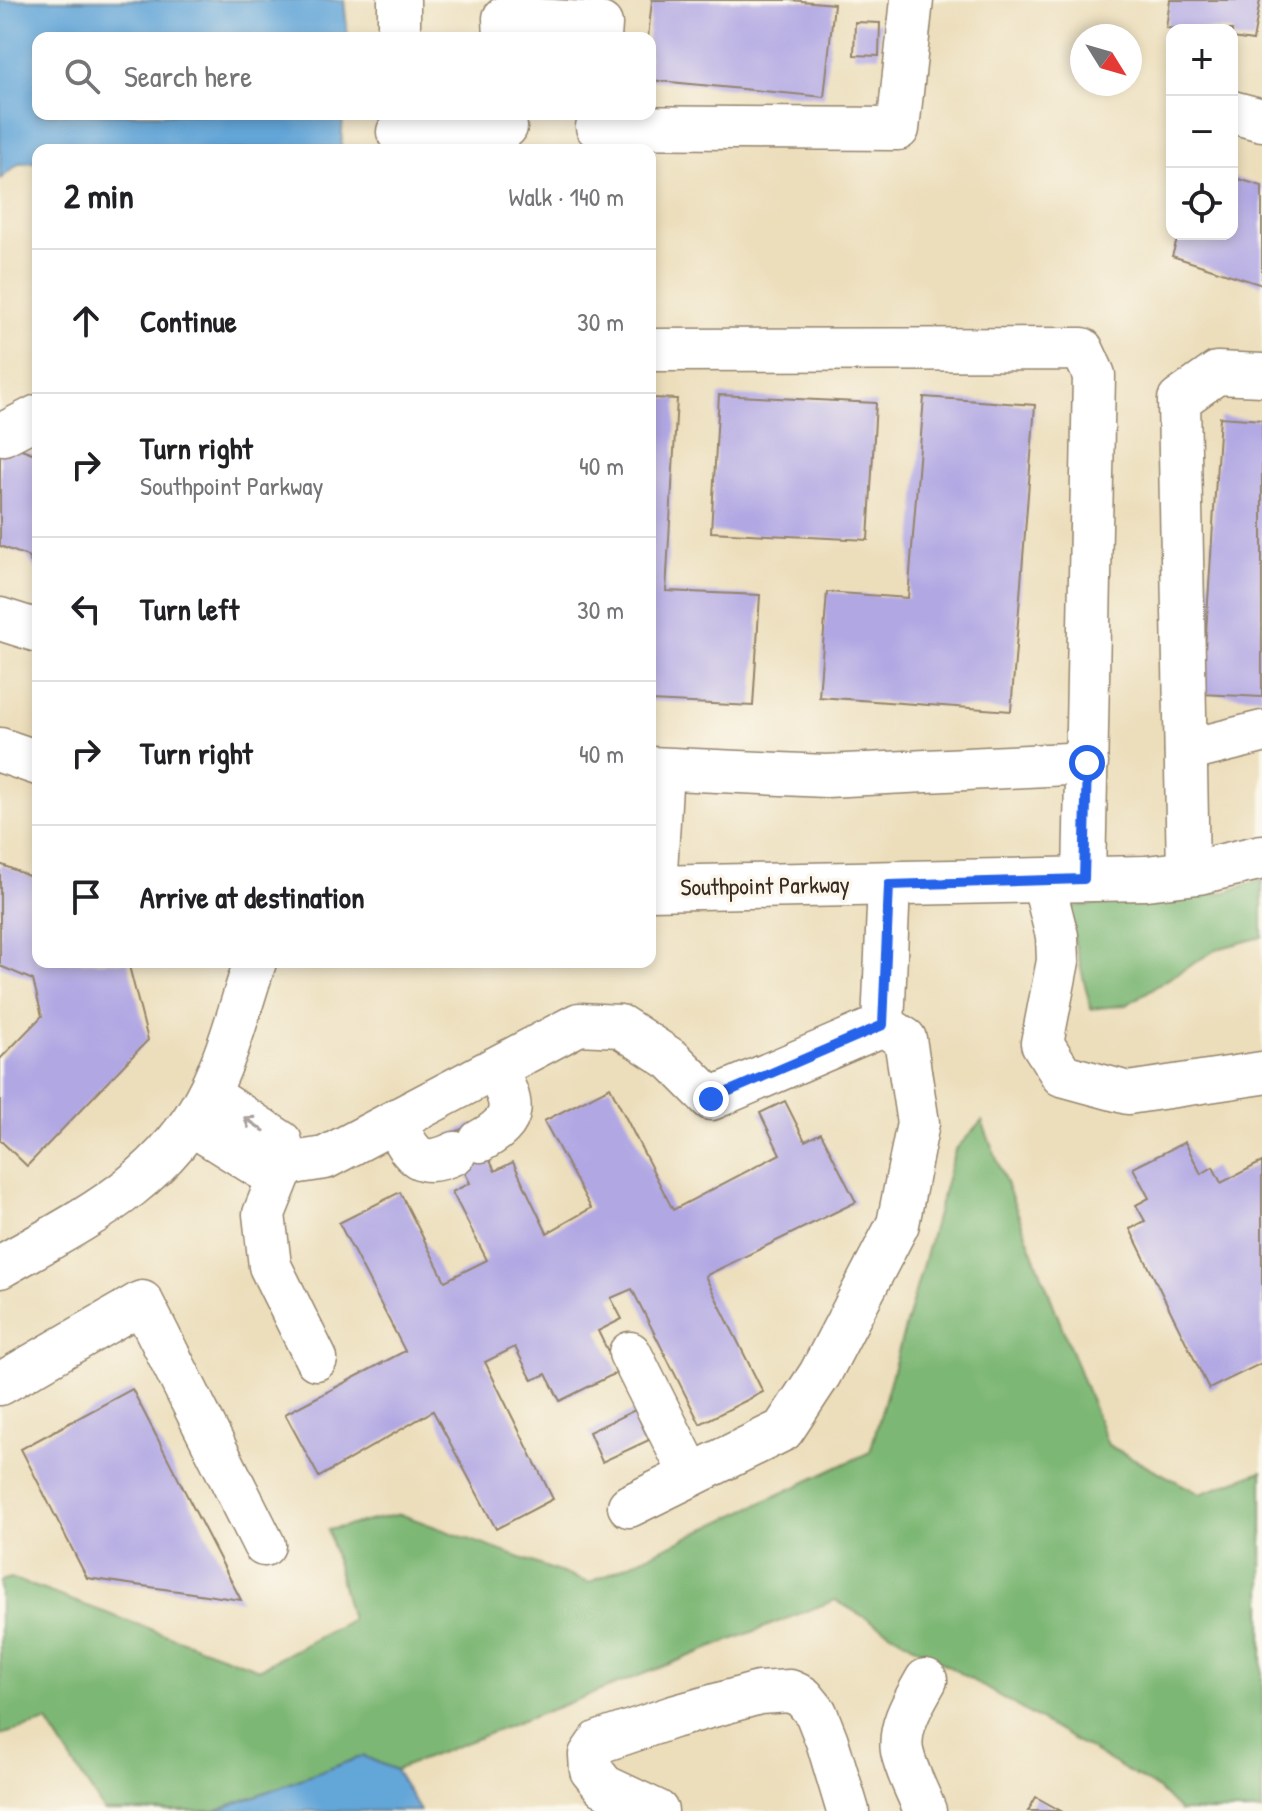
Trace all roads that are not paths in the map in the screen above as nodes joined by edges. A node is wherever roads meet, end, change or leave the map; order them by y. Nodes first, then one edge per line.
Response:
1 (399, 0) edge
2 (912, 0) edge
3 (399, 32) edge
4 (505, 32) edge
5 (600, 32) edge
6 (1238, 114) edge
7 (1262, 120) edge
8 (505, 130) edge
9 (596, 130) edge
10 (398, 132) edge
11 (656, 350) edge
12 (1262, 375) edge
13 (0, 619) edge
14 (32, 629) edge
15 (1262, 732) edge
16 (0, 750) edge
17 (1186, 751) junction
18 (32, 761) edge
19 (1087, 763) junction
20 (656, 769) edge
21 (1262, 857) edge
22 (1188, 873) junction
23 (1063, 880) junction
24 (889, 885) junction
25 (656, 888) edge
26 (253, 968) edge
27 (883, 1025) junction
28 (494, 1069) junction
29 (1262, 1073) edge
30 (200, 1109) junction
31 (394, 1122) junction
32 (284, 1164) junction
33 (0, 1267) edge
34 (630, 1353) dead end
35 (316, 1359) dead end
36 (0, 1384) edge
37 (691, 1475) junction
38 (629, 1506) dead end
39 (264, 1545) dead end
40 (926, 1680) dead end
41 (657, 1811) edge
42 (848, 1811) edge
43 (925, 1811) edge

1 - 3 street
2 - 9 street
4 - 5 street
6 - 7 street
8 - 10 street
11 - 19 street
12 - 17 street
13 - 14 street
15 - 17 street
16 - 18 main road
17 - 22 street
19 - 20 street
19 - 23 street
21 - 22 main road, Southpoint Parkway
22 - 23 main road, Southpoint Parkway
23 - 24 main road, Southpoint Parkway
23 - 29 street
24 - 25 main road, Southpoint Parkway
24 - 27 street
26 - 30 street
27 - 28 street
27 - 37 street
28 - 31 street
28 - 31 street
30 - 32 street
30 - 33 street
31 - 32 street
32 - 35 street
34 - 37 street
36 - 39 street
37 - 38 street
40 - 43 street
41 - 42 street

